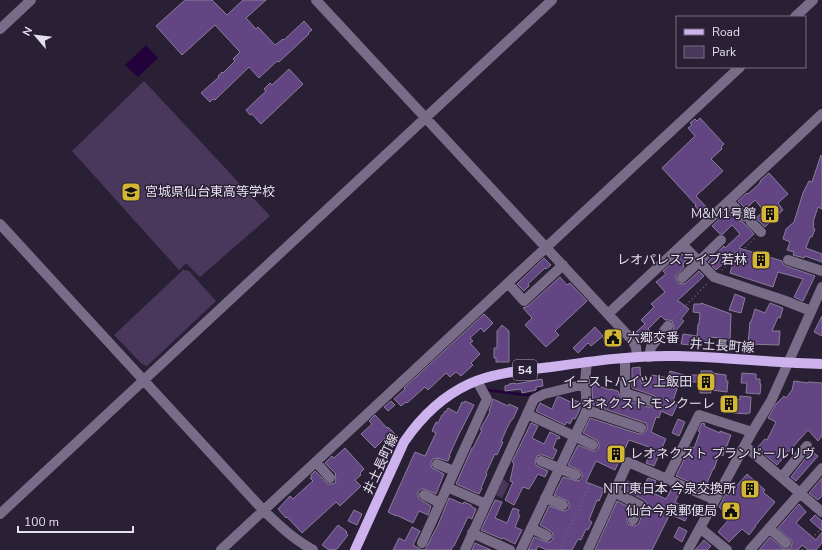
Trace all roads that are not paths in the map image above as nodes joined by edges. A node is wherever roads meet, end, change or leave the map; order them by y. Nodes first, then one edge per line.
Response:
1 (31, 0) edge
2 (316, 0) edge
3 (552, 0) edge
4 (813, 0) edge
5 (796, 16) edge
6 (0, 29) edge
7 (739, 68) edge
8 (822, 114) edge
9 (426, 118) junction
10 (729, 201) junction
11 (0, 224) edge
12 (761, 232) road end
13 (721, 240) dead end
14 (683, 245) junction
15 (546, 247) junction
16 (788, 260) dead end
17 (698, 261) junction
18 (563, 265) junction
19 (822, 271) edge
20 (682, 278) dead end
21 (508, 283) junction
22 (822, 287) edge
23 (811, 311) junction
24 (608, 314) junction
25 (668, 326) road end
26 (637, 357) junction
27 (650, 357) junction
28 (625, 358) junction
29 (587, 362) junction
30 (788, 363) junction
31 (822, 364) edge
32 (144, 380) junction
33 (477, 381) junction
34 (585, 384) junction
35 (650, 401) dead end
36 (586, 410) junction
37 (527, 414) junction
38 (641, 428) dead end
39 (752, 432) junction
40 (574, 436) junction
41 (593, 445) dead end
42 (745, 446) junction
43 (807, 446) dead end
44 (541, 461) dead end
45 (316, 462) junction
46 (437, 464) dead end
47 (822, 468) edge
48 (559, 469) junction
49 (454, 471) junction
50 (576, 475) dead end
51 (782, 477) junction
52 (330, 478) dead end
53 (668, 479) junction
54 (447, 487) junction
55 (614, 492) junction
56 (801, 493) junction
57 (424, 495) dead end
58 (545, 498) junction
59 (715, 500) junction
60 (440, 503) junction
61 (486, 504) junction
62 (563, 505) dead end
63 (264, 511) junction
64 (822, 512) edge
65 (0, 514) edge
66 (633, 520) dead end
67 (531, 528) junction
68 (700, 528) junction
69 (769, 528) junction
70 (472, 533) junction
71 (547, 536) dead end
72 (422, 543) dead end
73 (786, 543) dead end
74 (221, 550) edge
75 (313, 550) edge
76 (355, 550) edge
77 (465, 550) edge
78 (510, 550) edge
79 (521, 550) edge
80 (588, 550) edge
81 (688, 550) edge
82 (728, 550) edge
83 (750, 550) edge

1 - 6 street
2 - 9 street
3 - 9 street
4 - 5 street
7 - 15 street
8 - 10 street
9 - 15 street
9 - 32 street
10 - 12 street
10 - 14 street
11 - 32 street
13 - 17 street
14 - 17 street
14 - 24 street
15 - 18 street
15 - 21 street
16 - 19 street
17 - 20 street
17 - 23 street
18 - 21 street
18 - 24 street
21 - 45 street
22 - 23 street
23 - 30 street
24 - 26 street
25 - 27 street
26 - 27 main road, 井土長町線 / 54
26 - 28 main road, 井土長町線 / 54
27 - 30 main road, 井土長町線 / 54
28 - 29 main road, 井土長町線 / 54
28 - 35 street
29 - 33 main road, 井土長町線 / 54
29 - 34 street
30 - 31 main road, 井土長町線 / 54
30 - 39 street
32 - 63 street
32 - 65 street
33 - 49 street
33 - 76 main road, 井土長町線 / 54
34 - 36 street
34 - 37 street
36 - 38 street
36 - 40 street
37 - 40 street
37 - 61 street
39 - 42 street
39 - 53 street
40 - 41 street
40 - 48 street
42 - 51 street
42 - 59 street
43 - 51 street
44 - 48 street
45 - 52 street
45 - 63 street
46 - 49 street
47 - 56 street
48 - 50 street
48 - 58 street
49 - 54 street
51 - 56 street
53 - 55 street
53 - 59 street
54 - 60 street
54 - 61 street
55 - 66 street
55 - 80 street
56 - 64 street
56 - 69 street
57 - 60 street
58 - 62 street
58 - 67 street
59 - 68 street
60 - 72 street
61 - 70 street
63 - 74 street
63 - 75 street
67 - 71 street
67 - 79 street
68 - 81 street
68 - 82 street
69 - 73 street
69 - 83 street
70 - 77 street
70 - 78 street

